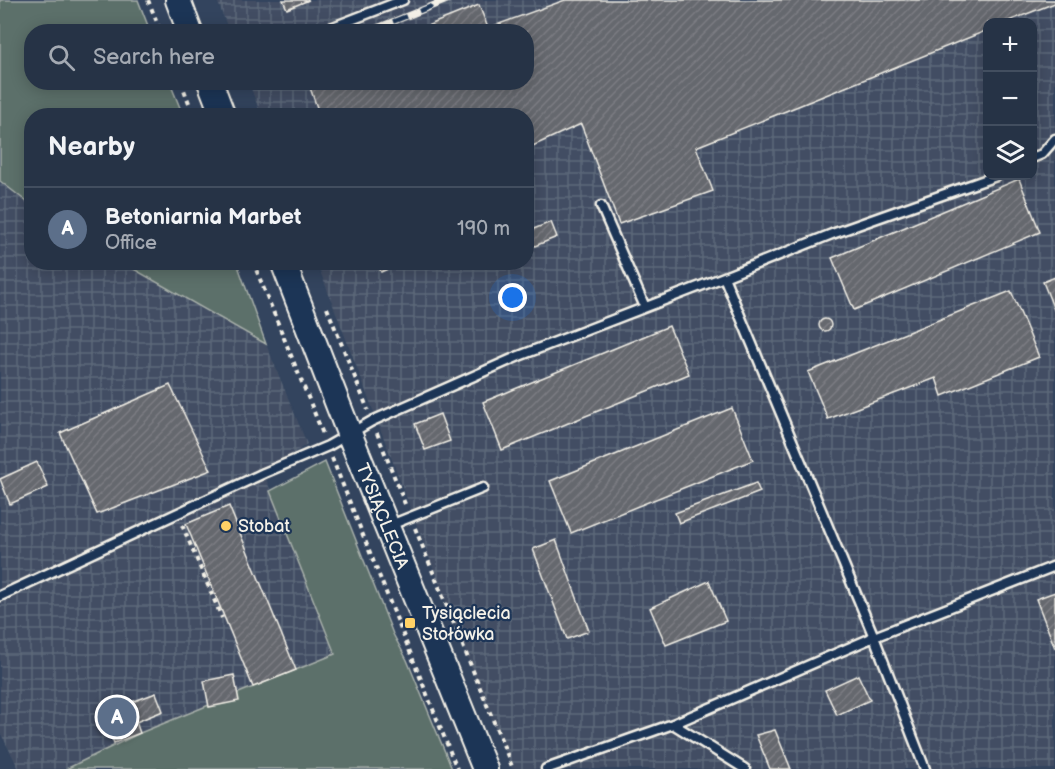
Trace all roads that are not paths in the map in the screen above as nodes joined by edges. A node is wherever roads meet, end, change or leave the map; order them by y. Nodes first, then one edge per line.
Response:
1 (178, 0) edge
2 (403, 0) edge
3 (187, 24) edge
4 (341, 24) edge
5 (213, 90) edge
6 (220, 108) edge
7 (1055, 139) edge
8 (1037, 156) edge
9 (985, 180) edge
10 (601, 206) dead end
11 (286, 270) edge
12 (724, 277) junction
13 (645, 308) junction
14 (349, 433) junction
15 (483, 488) dead end
16 (387, 526) junction
17 (1055, 566) edge
18 (0, 596) edge
19 (874, 637) junction
20 (673, 724) junction
21 (485, 769) edge
22 (546, 769) edge
23 (745, 769) edge
24 (925, 769) edge

1 - 3 street
2 - 4 lane
5 - 6 street
7 - 8 lane
9 - 12 lane
10 - 13 lane
11 - 14 street, TYSIĄCLECIA
12 - 13 lane
12 - 19 lane
13 - 14 lane
14 - 16 street, TYSIĄCLECIA
14 - 18 lane
15 - 16 lane
16 - 21 street, TYSIĄCLECIA
17 - 19 lane
19 - 20 lane
19 - 24 lane
20 - 22 lane
20 - 23 lane

